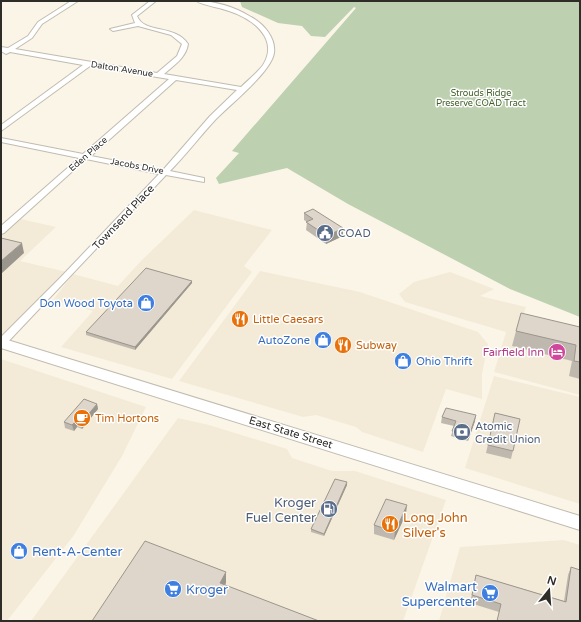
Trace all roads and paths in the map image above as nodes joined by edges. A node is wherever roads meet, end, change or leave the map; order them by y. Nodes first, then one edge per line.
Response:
1 (75, 1) edge
2 (153, 1) edge
3 (199, 1) edge
4 (138, 24) junction
5 (113, 29) dead end
6 (1, 49) edge
7 (9, 51) junction
8 (1, 56) edge
9 (90, 63) junction
10 (159, 74) junction
11 (175, 77) junction
12 (242, 89) junction
13 (1, 129) edge
14 (1, 140) edge
15 (85, 156) junction
16 (165, 172) junction
17 (201, 180) dead end
18 (1, 231) edge
19 (1, 343) edge
20 (580, 523) edge

1 - 7 street
2 - 4 street
3 - 12 street, Townsend Place
4 - 5 street
4 - 10 street
6 - 7 street, Dalton Avenue
7 - 8 street
7 - 9 street, Dalton Avenue
9 - 10 street, Dalton Avenue
9 - 13 street
10 - 11 street, Dalton Avenue
11 - 12 street, Dalton Avenue
11 - 15 street, Eden Place
12 - 16 street, Townsend Place
14 - 15 street, Jacobs Drive
15 - 16 street, Jacobs Drive
15 - 18 street, Eden Place
16 - 17 street, Jacobs Drive
16 - 19 street, Townsend Place
19 - 20 main road, East State Street

